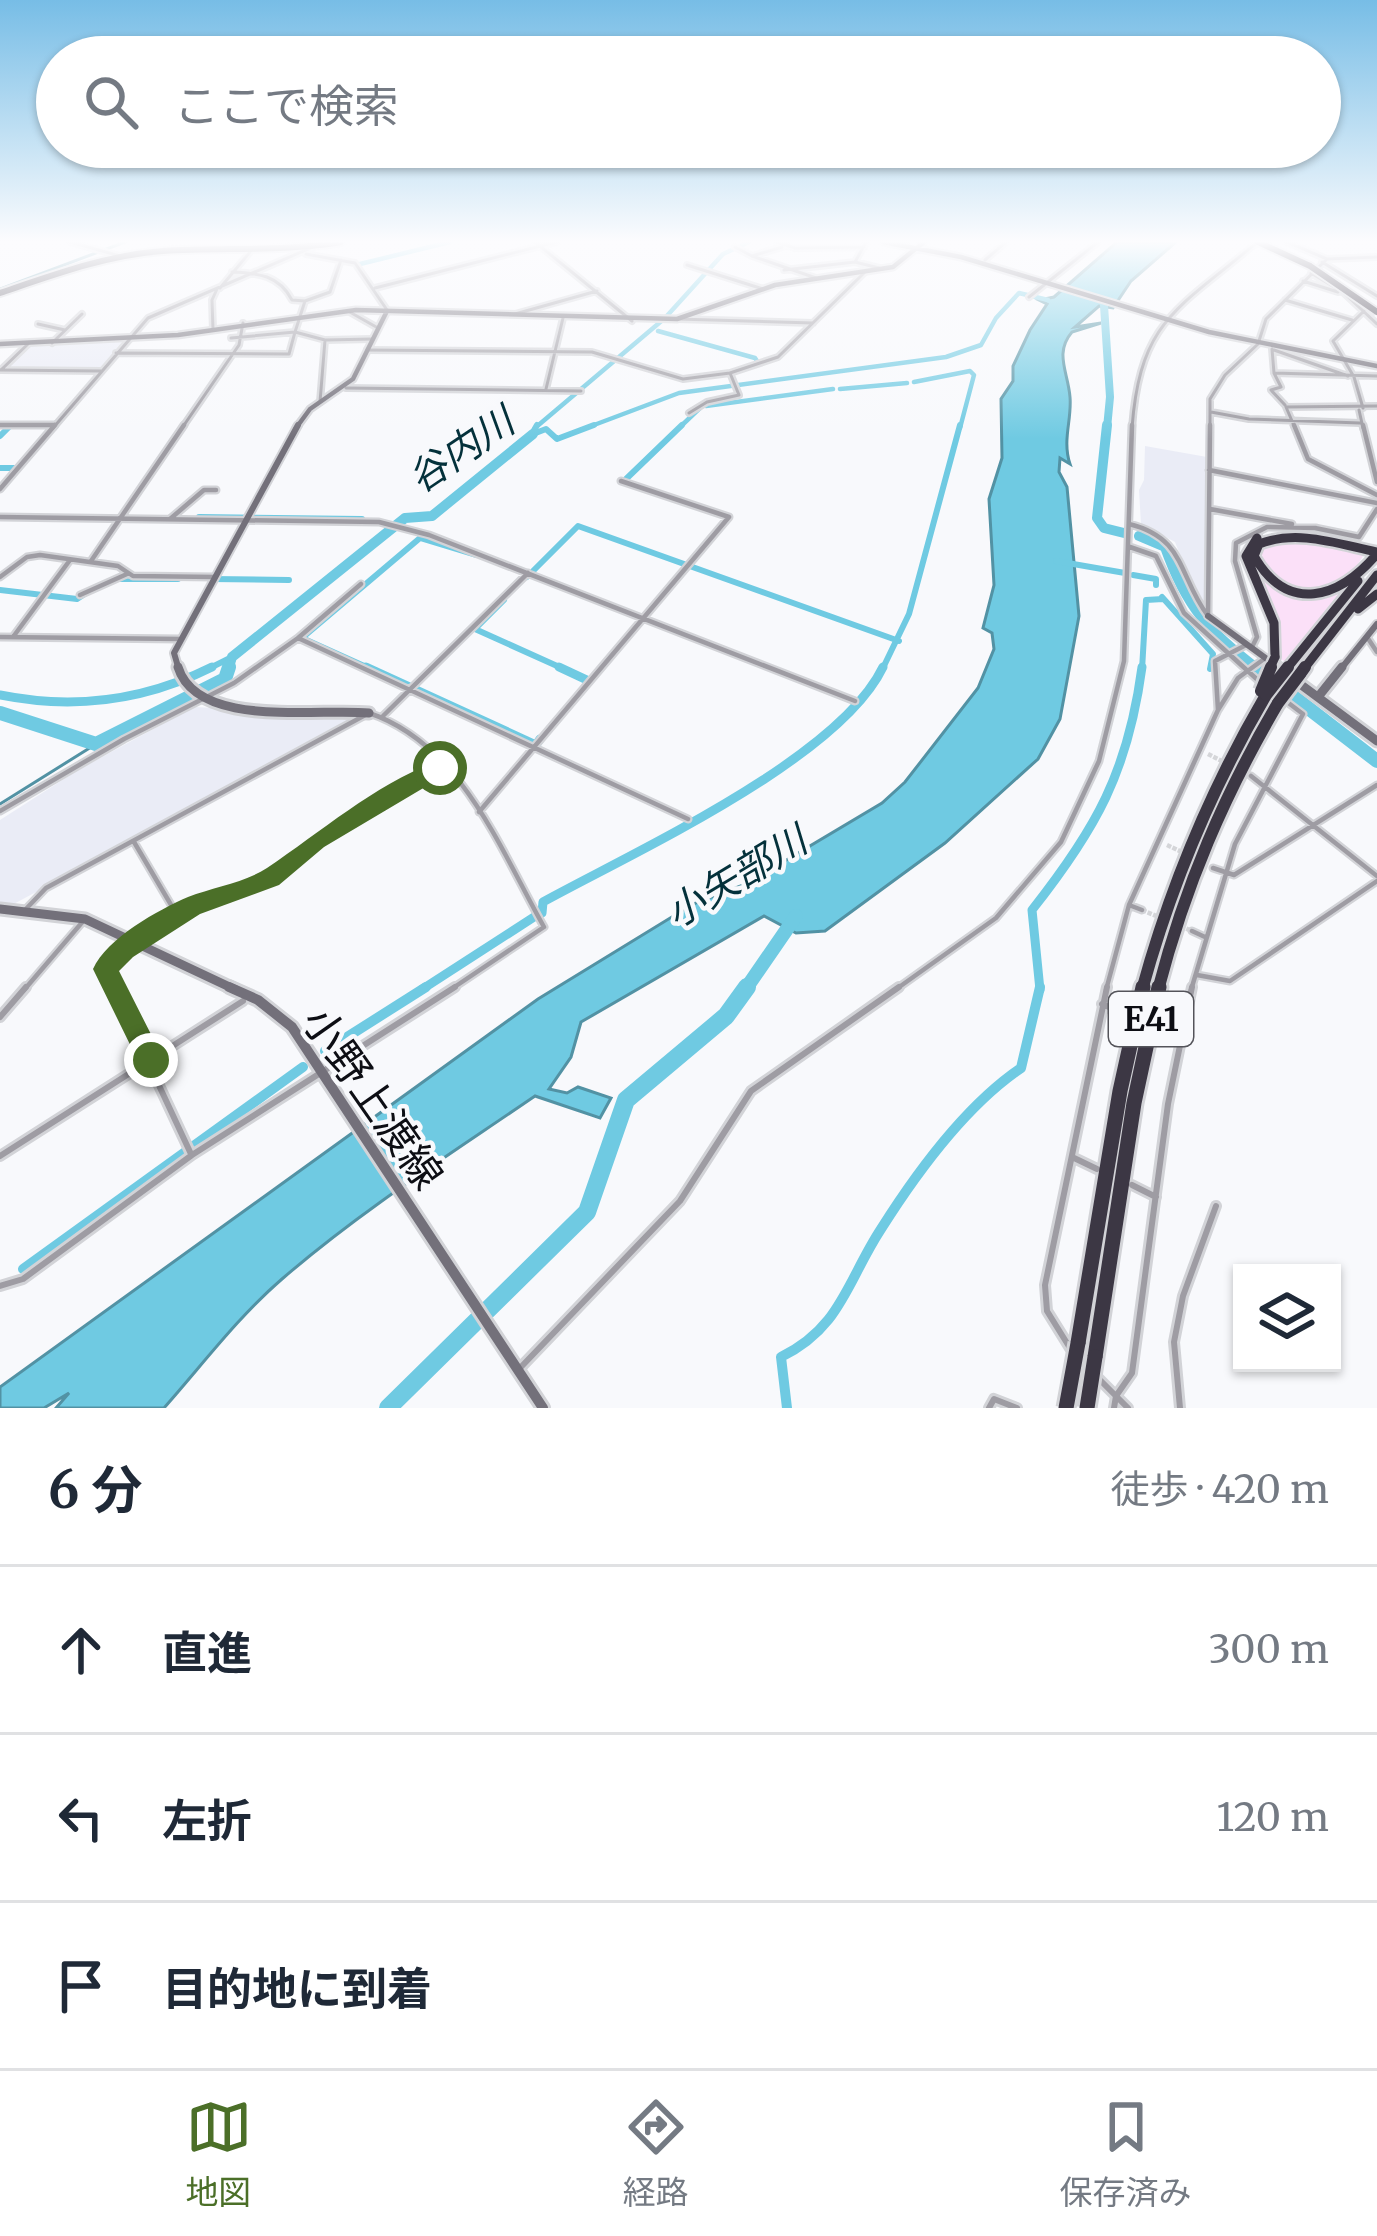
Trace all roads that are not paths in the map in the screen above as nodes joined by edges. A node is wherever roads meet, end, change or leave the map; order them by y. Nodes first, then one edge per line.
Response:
1 (173, 308) edge
2 (212, 308) edge
3 (303, 308) edge
4 (542, 308) edge
5 (616, 308) edge
6 (712, 308) edge
7 (828, 308) edge
8 (1128, 308) edge
9 (1179, 308) edge
10 (1277, 308) edge
11 (1311, 308) edge
12 (1361, 308) edge
13 (387, 310) junction
14 (348, 311) junction
15 (1364, 311) junction
16 (82, 314) dead end
17 (301, 316) junction
18 (515, 316) junction
19 (563, 318) junction
20 (1165, 319) junction
21 (677, 320) junction
22 (1352, 320) junction
23 (632, 321) junction
24 (243, 323) junction
25 (813, 323) junction
26 (38, 324) dead end
27 (1377, 324) edge
28 (378, 328) junction
29 (65, 330) junction
30 (213, 330) junction
31 (295, 332) junction
32 (244, 337) junction
33 (231, 338) dead end
34 (128, 339) junction
35 (372, 339) junction
36 (325, 340) junction
37 (52, 343) junction
38 (0, 344) edge
39 (28, 344) junction
40 (1258, 344) junction
41 (1273, 348) junction
42 (367, 350) junction
43 (116, 352) junction
44 (556, 352) junction
45 (233, 354) junction
46 (1342, 360) junction
47 (1377, 367) edge
48 (2, 368) edge
49 (101, 371) junction
50 (1274, 373) junction
51 (730, 374) junction
52 (1377, 376) edge
53 (1354, 377) junction
54 (346, 388) junction
55 (547, 389) junction
56 (578, 390) dead end
57 (320, 402) junction
58 (1377, 406) edge
59 (1286, 407) junction
60 (1361, 409) junction
61 (1208, 411) junction
62 (689, 413) dead end
63 (1291, 420) junction
64 (1360, 423) junction
65 (0, 425) edge
66 (54, 425) junction
67 (1367, 446) junction
68 (1377, 448) edge
69 (1209, 470) junction
70 (621, 481) dead end
71 (1377, 482) edge
72 (0, 489) edge
73 (216, 490) dead end
74 (1377, 502) edge
75 (1210, 509) junction
76 (0, 518) edge
77 (119, 518) junction
78 (170, 519) junction
79 (246, 520) junction
80 (1129, 524) junction
81 (1316, 528) junction
82 (1130, 547) junction
83 (1377, 552) edge
84 (71, 559) junction
85 (92, 561) junction
86 (528, 573) junction
87 (127, 574) junction
88 (1377, 575) edge
89 (0, 577) edge
90 (215, 577) junction
91 (361, 584) dead end
92 (1377, 594) edge
93 (80, 595) dead end
94 (1208, 616) junction
95 (644, 619) junction
96 (1373, 631) edge
97 (0, 637) edge
98 (13, 637) junction
99 (298, 638) junction
100 (182, 639) junction
101 (1250, 646) junction
102 (1377, 652) edge
103 (1226, 654) junction
104 (1267, 658) junction
105 (1246, 670) junction
106 (1294, 670) junction
107 (409, 690) junction
108 (197, 696) junction
109 (1268, 696) junction
110 (1318, 697) junction
111 (855, 701) dead end
112 (1218, 710) junction
113 (368, 712) junction
114 (383, 716) junction
115 (1377, 741) edge
116 (536, 748) junction
117 (1198, 749) junction
118 (1208, 754) tunnel mouth
119 (447, 765) junction
120 (1251, 776) tunnel mouth
121 (1262, 782) junction
122 (1377, 785) edge
123 (0, 811) edge
124 (479, 812) junction
125 (688, 819) dead end
126 (1315, 824) junction
127 (1157, 840) junction
128 (134, 842) junction
129 (1167, 845) tunnel mouth
130 (1213, 868) dead end
131 (1225, 874) junction
132 (1377, 878) edge
133 (1129, 905) junction
134 (0, 909) edge
135 (25, 910) junction
136 (1142, 910) tunnel mouth
137 (178, 914) junction
138 (85, 919) junction
139 (1192, 931) tunnel mouth
140 (1205, 937) junction
141 (137, 942) junction
142 (1197, 975) junction
143 (243, 1001) dead end
144 (1102, 1004) junction
145 (1125, 1014) dead end
146 (0, 1017) edge
147 (1168, 1034) dead end
148 (1183, 1040) junction
149 (151, 1060) junction
150 (322, 1072) junction
151 (189, 1149) junction
152 (0, 1156) edge
153 (1072, 1157) junction
154 (1097, 1169) dead end
155 (1132, 1185) dead end
156 (1156, 1196) junction
157 (1216, 1206) dead end
158 (0, 1286) edge
159 (516, 1373) junction
160 (1116, 1396) junction
161 (542, 1408) edge
162 (988, 1408) edge
163 (1017, 1408) edge
164 (1066, 1408) edge
165 (1087, 1408) edge
166 (1114, 1408) edge
167 (1128, 1408) edge
168 (1180, 1408) edge

1 - 34 street
2 - 30 street
3 - 17 street
4 - 18 street
5 - 23 street
6 - 21 street
7 - 25 street
8 - 20 street
9 - 20 street
10 - 40 street
11 - 22 street
12 - 15 street
13 - 14 street
13 - 18 street
13 - 28 street
14 - 17 street
14 - 28 street
15 - 22 street
15 - 27 street
16 - 29 street
17 - 24 street
17 - 31 street
18 - 19 street
19 - 23 street
19 - 44 street
20 - 40 street
20 - 80 street
21 - 23 street
21 - 25 street
22 - 46 street
24 - 30 street
24 - 32 street
25 - 51 street
26 - 29 street
28 - 35 street
29 - 37 street
30 - 34 street
31 - 32 street
31 - 36 street
31 - 45 street
32 - 33 street
32 - 45 street
34 - 37 street
34 - 43 street
35 - 36 street
35 - 42 street
36 - 57 street
37 - 39 street
38 - 39 street
39 - 48 street
40 - 41 street
40 - 61 street
41 - 46 street
41 - 50 street
41 - 53 street
42 - 44 street
42 - 54 street
43 - 45 street
43 - 49 street
44 - 51 street
44 - 55 street
45 - 77 street
46 - 47 street
46 - 53 street
48 - 49 street
49 - 66 street
50 - 53 street
50 - 59 street
51 - 62 street
52 - 53 street
53 - 60 street
54 - 55 street
54 - 57 street
55 - 56 street
57 - 79 street
58 - 60 street
59 - 60 street
59 - 63 street
60 - 64 street
61 - 63 street
61 - 69 street
63 - 64 street
63 - 74 street
64 - 67 street
65 - 66 street
66 - 72 street
67 - 68 street
67 - 71 street
69 - 74 street
69 - 75 street
70 - 95 street
73 - 78 street
74 - 81 street
75 - 81 street
75 - 94 street
76 - 77 street
77 - 78 street
77 - 85 street
78 - 79 street
79 - 86 street
79 - 90 street
80 - 82 street
80 - 94 street
81 - 101 street
82 - 103 street
82 - 159 street
83 - 83 highway
83 - 104 highway
83 - 106 highway, E41
84 - 85 street
84 - 89 street
84 - 98 street
85 - 87 street
86 - 95 street
86 - 107 street
87 - 90 street
87 - 93 street
88 - 106 highway, E41
90 - 100 street
91 - 99 street
92 - 106 highway
94 - 101 street
95 - 111 street
95 - 116 street
96 - 102 street
96 - 110 street
97 - 98 street
98 - 100 street
99 - 107 street
99 - 108 street
100 - 108 street
101 - 103 street
101 - 104 street
103 - 105 street
103 - 112 street
104 - 105 street
104 - 109 highway, bridge
104 - 110 street
105 - 112 street
105 - 121 street
106 - 109 highway, E41, bridge
107 - 114 street
107 - 116 street
108 - 113 street
108 - 123 street
109 - 164 highway, E41, bridge
109 - 165 highway, E41, bridge
110 - 115 street
112 - 117 street
113 - 114 street
113 - 128 street
114 - 119 street
116 - 124 street
116 - 125 street
117 - 118 street
117 - 127 street
119 - 124 street
119 - 137 street
120 - 121 street
121 - 126 street
121 - 131 street
122 - 126 street
124 - 150 street
126 - 131 street
126 - 132 street
127 - 129 street
127 - 133 street
128 - 135 street
128 - 137 street
130 - 131 street
131 - 140 street
132 - 142 street
133 - 136 street
133 - 144 street
134 - 135 street, 小野上渡線
135 - 138 street, 小野上渡線
137 - 141 street
138 - 141 street, 小野上渡線
138 - 146 street
139 - 140 street
140 - 142 street
141 - 149 street
141 - 150 street, 小野上渡線
142 - 148 street
143 - 149 street
144 - 145 street
144 - 153 street
147 - 148 street
148 - 156 street
149 - 151 street
149 - 152 street
150 - 151 street
150 - 159 street, 小野上渡線
151 - 158 street
153 - 154 street
153 - 160 street
155 - 156 street
156 - 160 street
157 - 168 street
159 - 161 street, 小野上渡線
160 - 166 street
160 - 167 street
162 - 163 street

